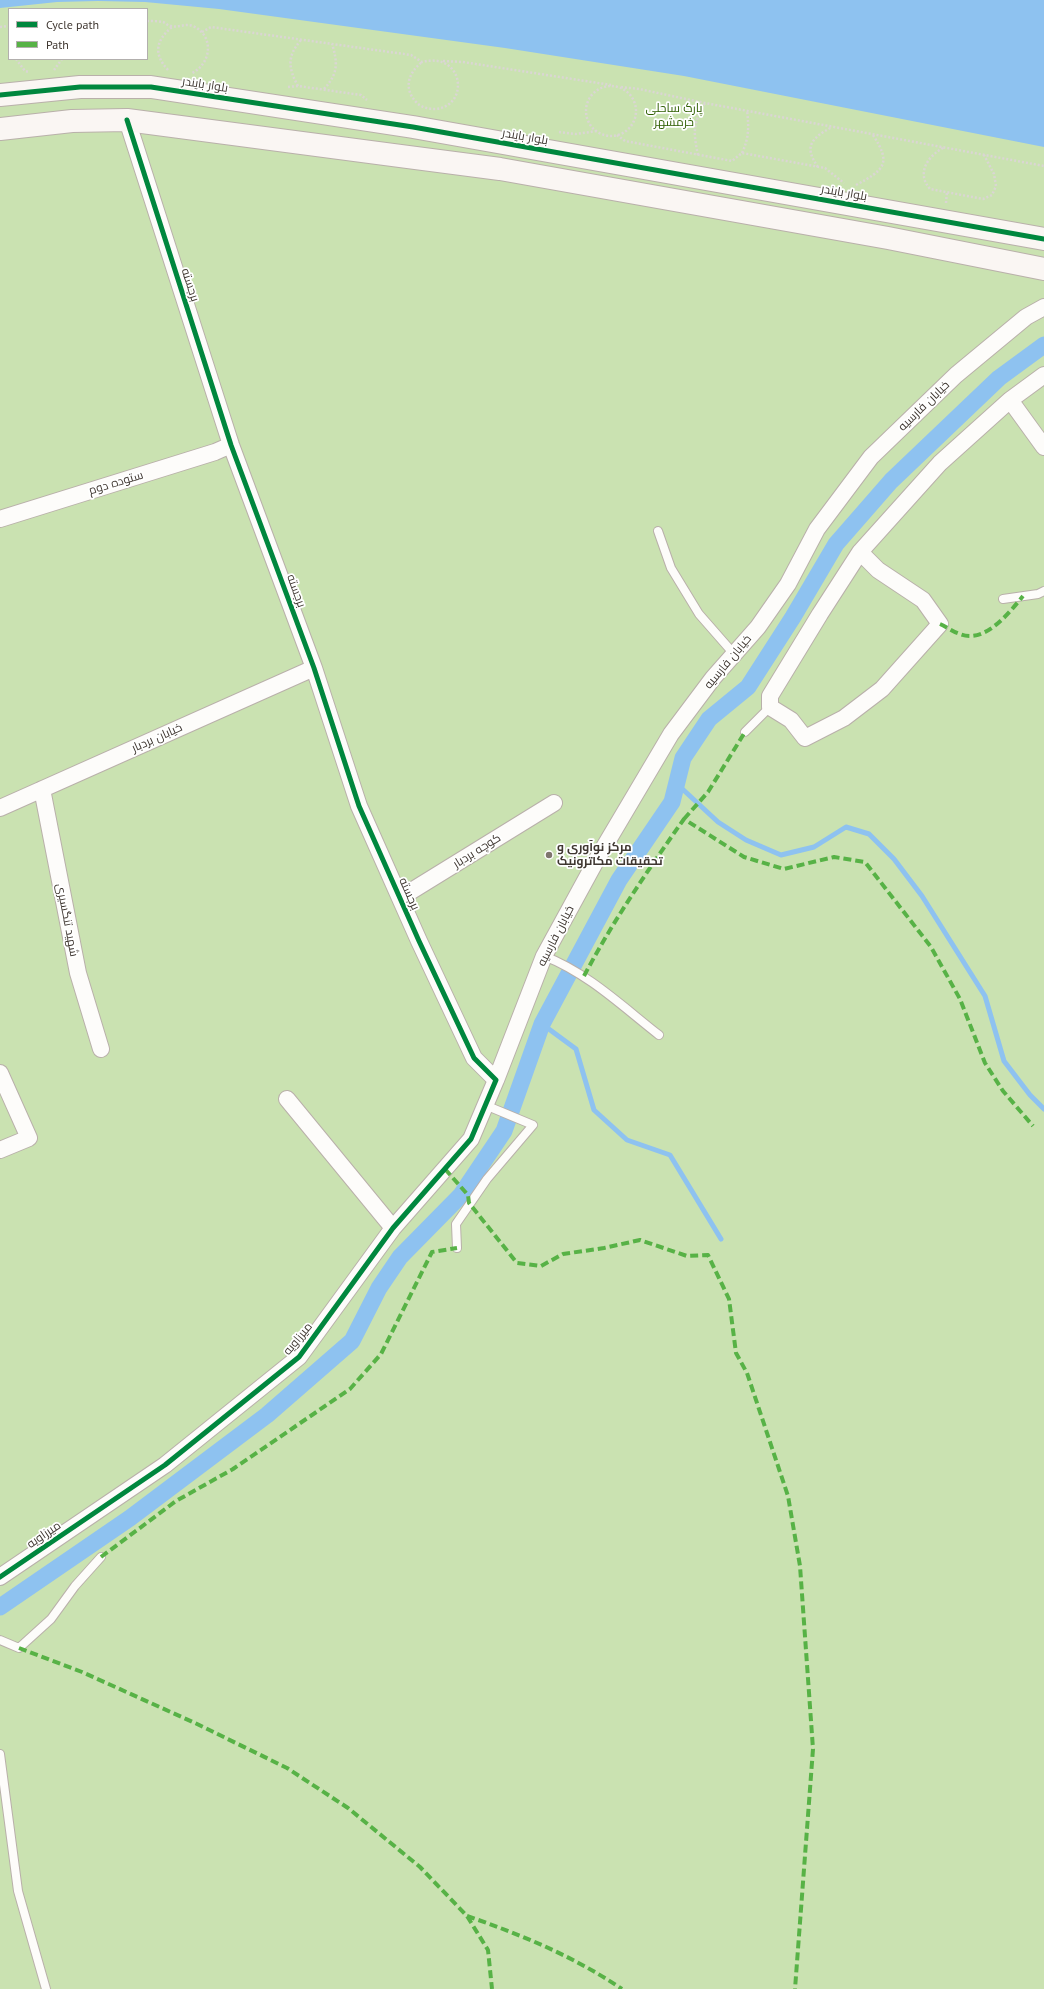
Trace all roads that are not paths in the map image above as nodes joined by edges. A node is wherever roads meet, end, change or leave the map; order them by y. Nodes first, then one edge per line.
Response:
1 (0, 95) edge
2 (127, 120) junction
3 (412, 127) junction
4 (0, 129) edge
5 (408, 156) junction
6 (1044, 239) edge
7 (1044, 269) edge
8 (1044, 307) edge
9 (1044, 374) edge
10 (1010, 400) junction
11 (231, 445) junction
12 (1044, 447) edge
13 (0, 519) edge
14 (658, 531) dead end
15 (860, 552) junction
16 (1044, 591) edge
17 (1003, 599) dead end
18 (734, 654) junction
19 (314, 668) junction
20 (770, 707) junction
21 (745, 732) dead end
22 (42, 789) junction
23 (554, 803) dead end
24 (0, 808) edge
25 (400, 898) junction
26 (544, 956) junction
27 (659, 1035) dead end
28 (101, 1049) dead end
29 (0, 1072) edge
30 (496, 1080) junction
31 (287, 1099) dead end
32 (491, 1107) junction
33 (0, 1150) edge
34 (393, 1228) junction
35 (457, 1248) dead end
36 (101, 1557) dead end
37 (0, 1577) edge
38 (0, 1640) edge
39 (0, 1754) edge
40 (46, 1989) edge

1 - 3 street, بلوار بایندر
2 - 4 street
2 - 5 street
2 - 11 street, برجسته
3 - 5 street
3 - 6 street, بلوار بایندر
5 - 7 street
8 - 18 street, خیابان فارسیه
9 - 10 street
10 - 12 street
10 - 15 street
11 - 13 street, ستوده دوم
11 - 19 street, برجسته
14 - 18 lane
15 - 20 street
15 - 20 street
16 - 17 lane
18 - 26 street, خیابان فارسیه
19 - 22 street, خیابان بردبار
19 - 25 street, برجسته
20 - 21 lane
22 - 24 street, خیابان بردبار
22 - 28 street, شهید تنگسیری
23 - 25 street, کوچه بردبار
25 - 30 street, برجسته
26 - 27 lane
26 - 30 street, خیابان فارسیه
29 - 33 street
30 - 32 street, میرزاویه
31 - 34 street
32 - 34 street, میرزاویه
32 - 35 lane
34 - 37 street, میرزاویه
36 - 38 lane
39 - 40 lane

